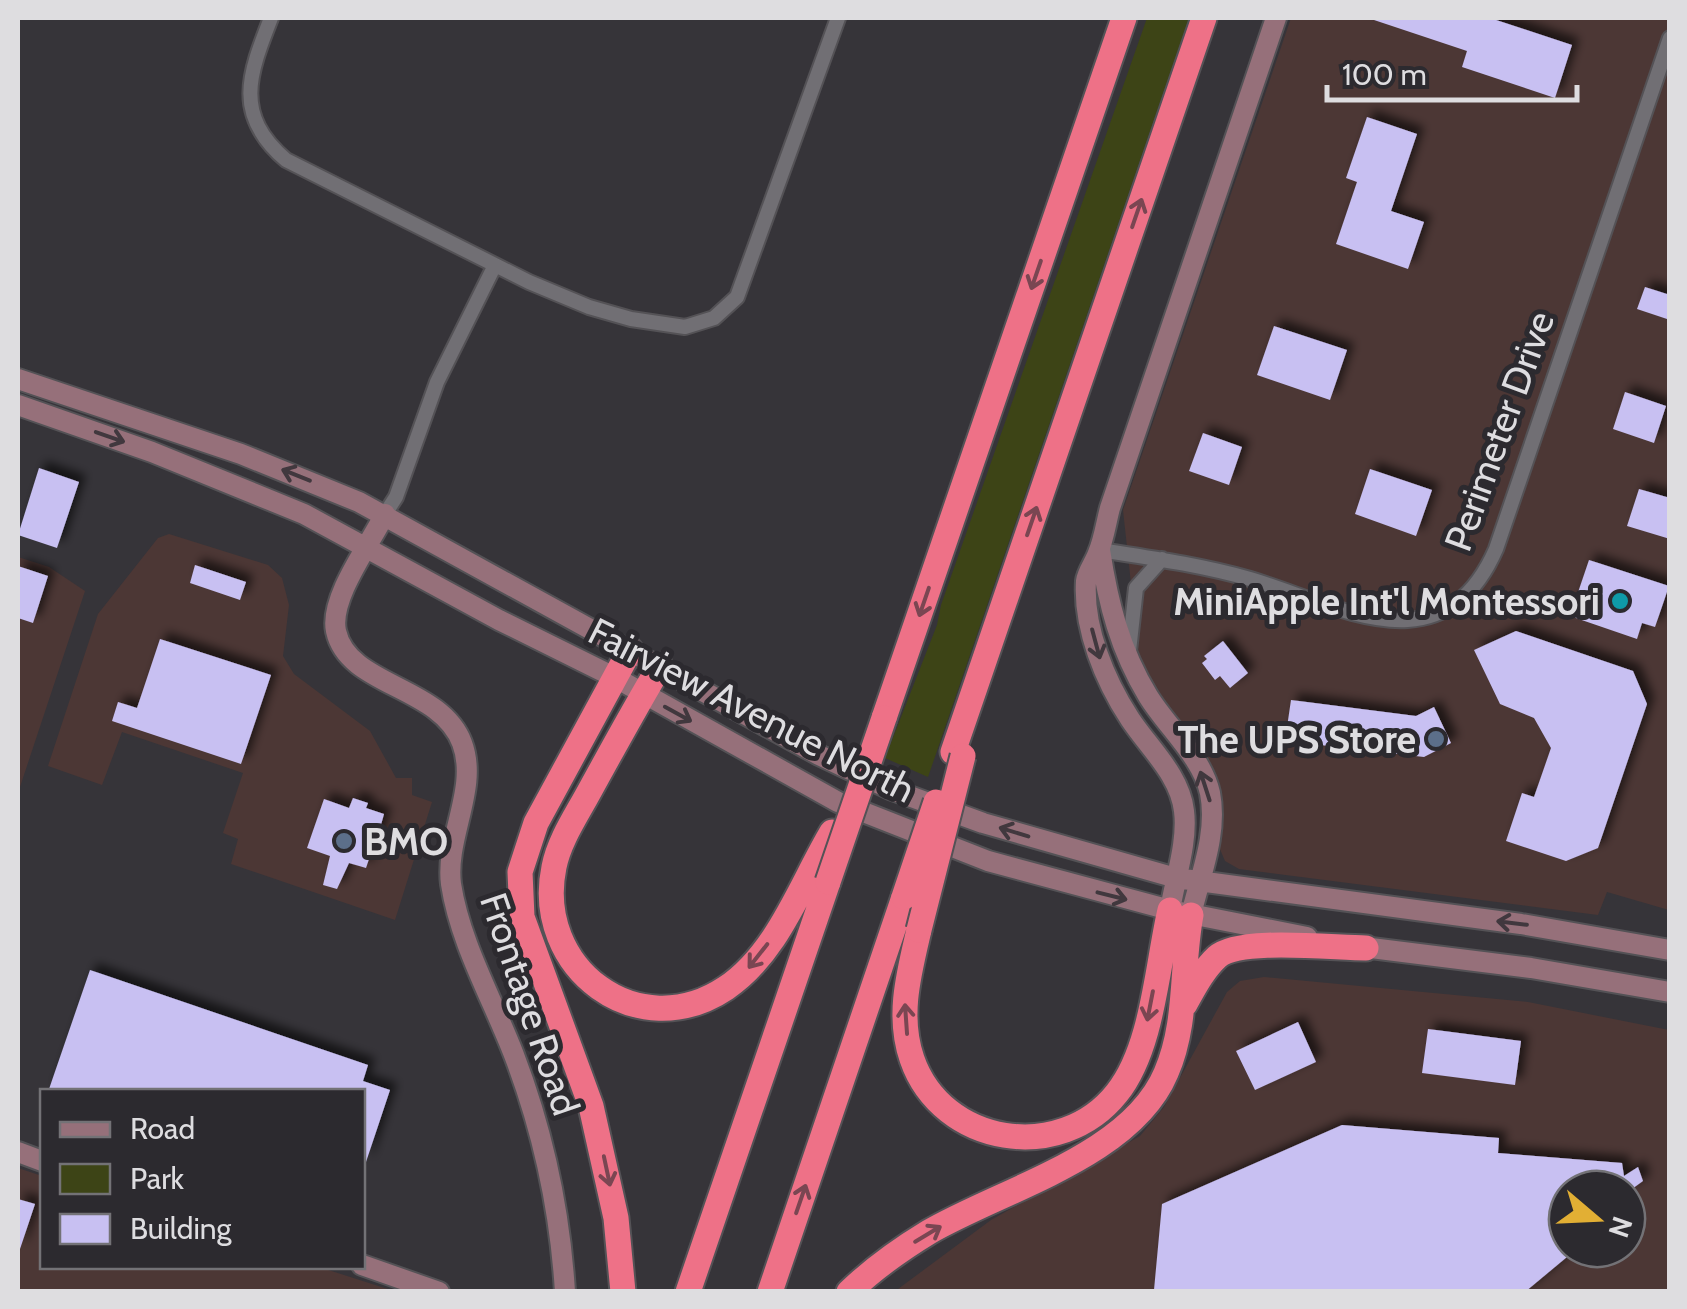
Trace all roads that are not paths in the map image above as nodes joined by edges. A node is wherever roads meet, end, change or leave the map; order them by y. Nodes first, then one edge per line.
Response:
1 (271, 18) edge
2 (838, 18) edge
3 (1124, 18) edge
4 (1204, 18) edge
5 (1276, 18) edge
6 (1670, 38) edge
7 (495, 265) junction
8 (18, 379) edge
9 (18, 405) edge
10 (385, 514) junction
11 (368, 548) junction
12 (1100, 550) junction
13 (1162, 559) junction
14 (630, 650) junction
15 (1129, 662) junction
16 (660, 666) junction
17 (616, 678) junction
18 (643, 695) junction
19 (958, 754) junction
20 (818, 878) junction
21 (1176, 878) junction
22 (1199, 881) junction
23 (1180, 912) junction
24 (1366, 948) junction
25 (1670, 950) edge
26 (1670, 992) edge
27 (1182, 1008) junction
28 (365, 1266) edge
29 (439, 1292) edge
30 (564, 1292) edge
31 (623, 1292) edge
32 (688, 1292) edge
33 (770, 1292) edge
34 (850, 1292) edge

1 - 7 street
2 - 7 street
3 -> 20 highway, bridge
19 -> 4 highway
5 - 12 street
6 - 13 street, Perimeter Drive
7 - 10 street
10 -> 8 street, Fairview Avenue North
9 -> 11 street, Fairview Avenue North
10 - 11 street, Frontage Road
10 - 14 street, Fairview Avenue North
11 - 17 street, Fairview Avenue North
11 - 30 street, Frontage Road
12 - 13 street, Perimeter Drive
12 - 15 street
12 -> 21 street
13 - 15 street
14 - 16 street, Fairview Avenue North
14 - 17 highway
22 -> 15 street
16 - 18 highway
21 -> 16 street, Fairview Avenue North
17 - 18 street, Fairview Avenue North
17 -> 31 highway
20 -> 18 highway
18 -> 23 street, Fairview Avenue North
23 -> 19 highway, bridge
33 -> 19 highway, bridge
20 - 32 highway
21 - 22 street, Fairview Avenue North
21 - 23 street
22 - 23 street
25 -> 22 street, Fairview Avenue North
23 - 24 street, Fairview Avenue North
23 - 27 highway
24 - 26 street, Fairview Avenue North
24 - 27 highway
34 -> 27 highway
28 - 29 street

